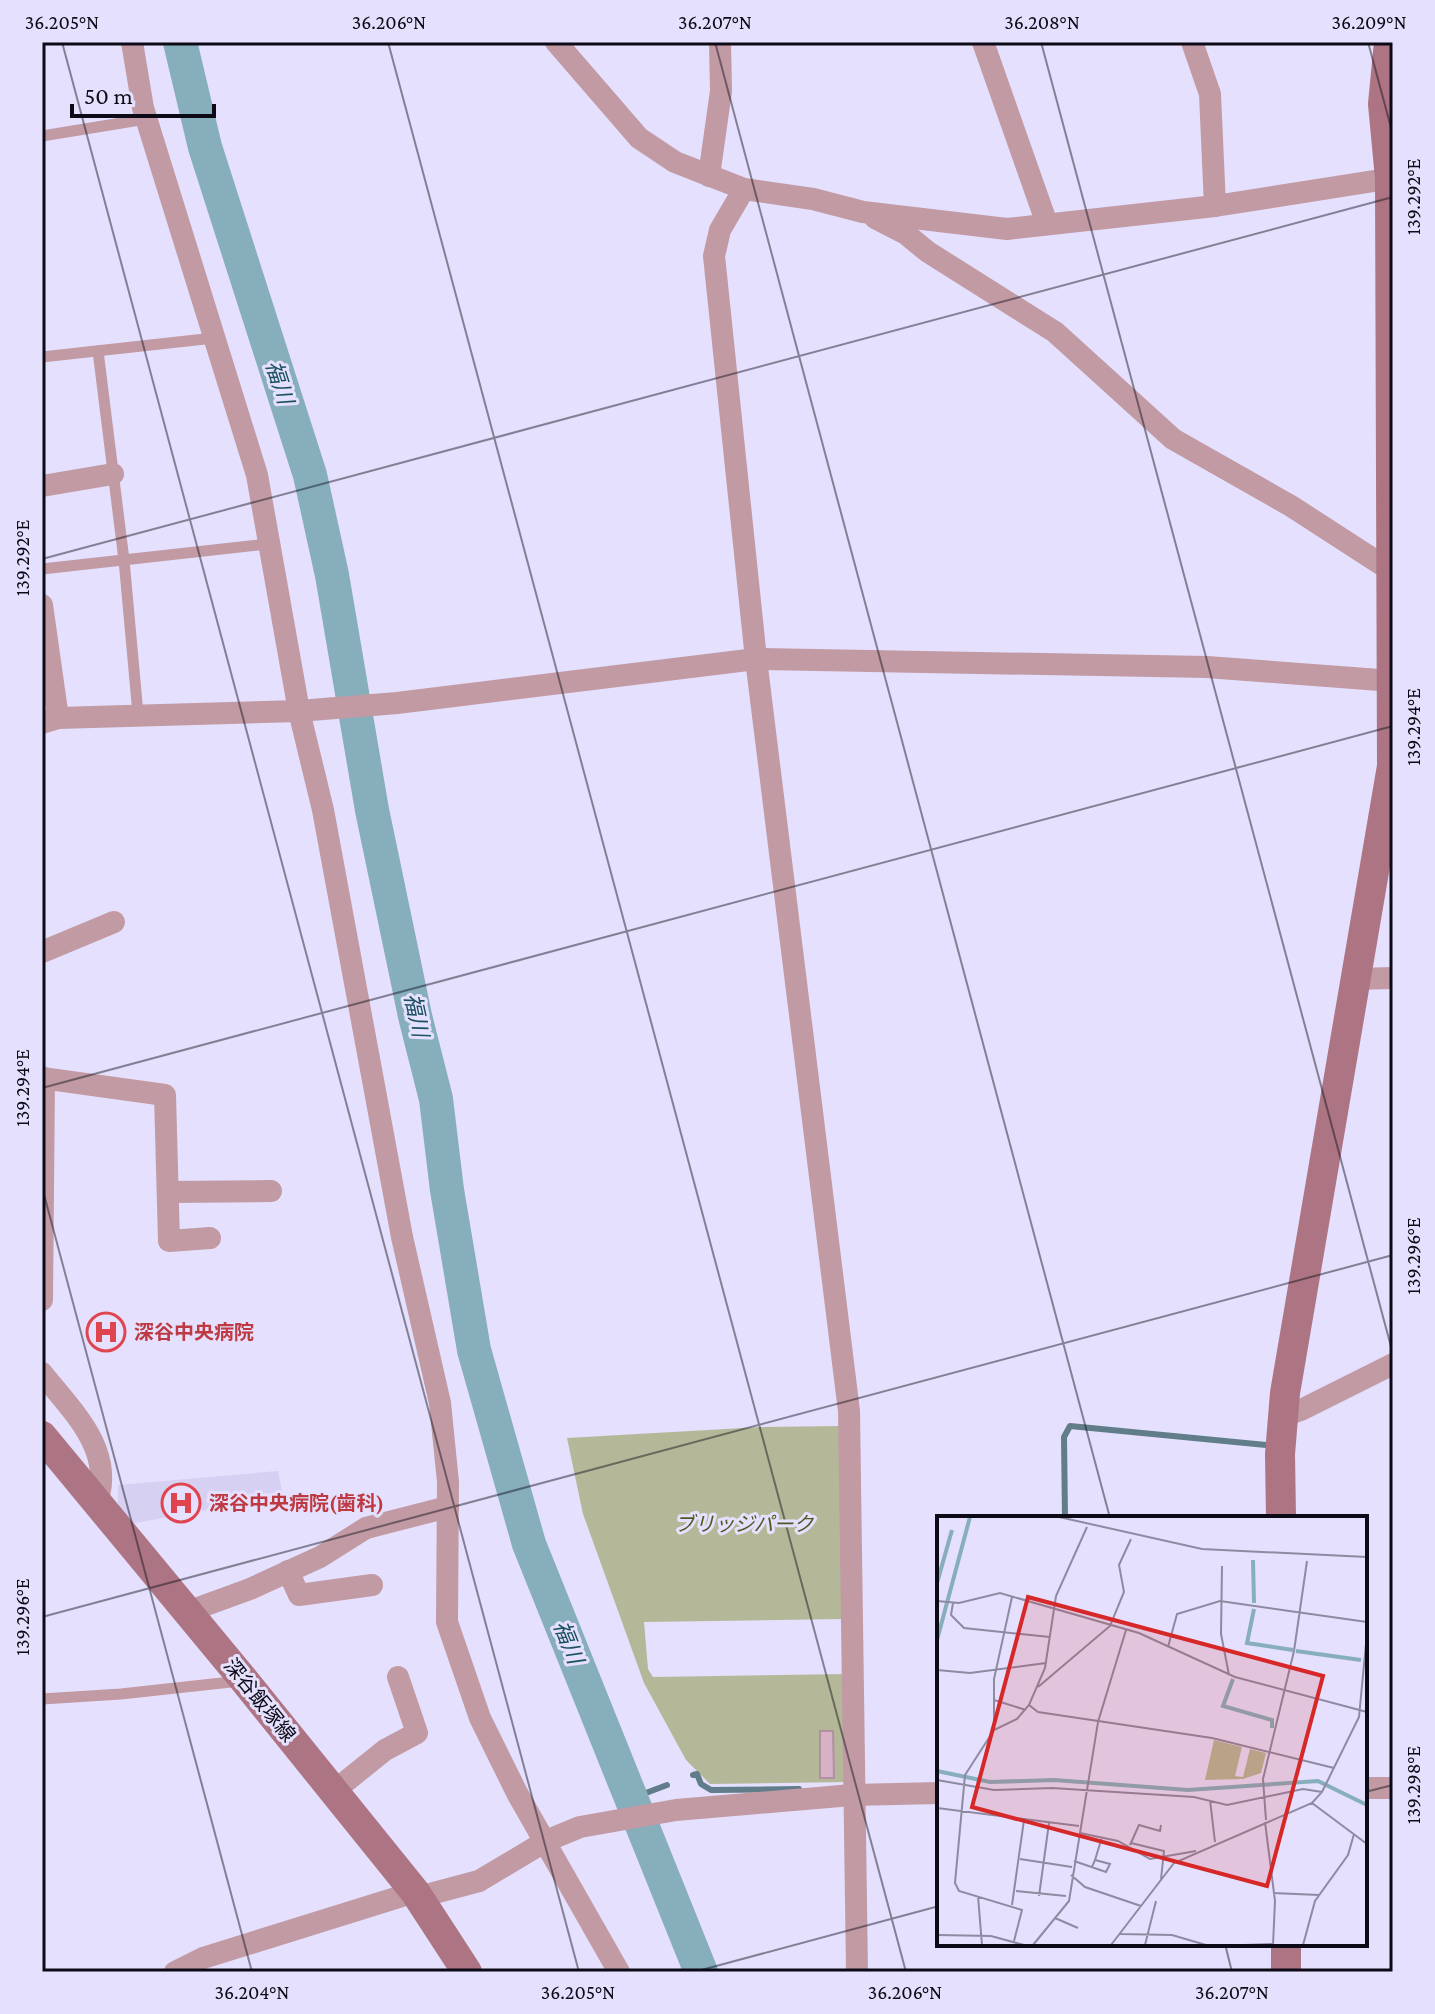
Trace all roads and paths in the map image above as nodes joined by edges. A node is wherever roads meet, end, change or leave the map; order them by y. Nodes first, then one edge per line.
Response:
1 (132, 42) edge
2 (556, 42) edge
3 (720, 42) edge
4 (983, 42) edge
5 (1192, 42) edge
6 (1389, 42) edge
7 (146, 119) junction
8 (42, 136) edge
9 (709, 176) junction
10 (1392, 178) edge
11 (744, 189) junction
12 (1215, 206) junction
13 (863, 212) junction
14 (1047, 224) junction
15 (214, 338) junction
16 (98, 351) junction
17 (42, 357) edge
18 (113, 474) junction
19 (42, 486) edge
20 (268, 544) junction
21 (124, 560) junction
22 (42, 569) edge
23 (1393, 572) edge
24 (42, 605) edge
25 (756, 659) junction
26 (1393, 681) edge
27 (305, 711) junction
28 (138, 714) junction
29 (50, 720) edge
30 (114, 922) dead end
31 (42, 952) edge
32 (1393, 978) edge
33 (1355, 979) junction
34 (43, 1078) edge
35 (271, 1191) dead end
36 (168, 1192) junction
37 (210, 1238) dead end
38 (42, 1300) edge
39 (1393, 1364) edge
40 (42, 1373) edge
41 (1283, 1416) junction
42 (42, 1436) edge
43 (97, 1502) junction
44 (448, 1507) junction
45 (1281, 1516) edge
46 (288, 1571) junction
47 (372, 1585) dead end
48 (187, 1612) junction
49 (398, 1677) dead end
50 (244, 1680) junction
51 (42, 1699) edge
52 (1367, 1788) edge
53 (1393, 1788) edge
54 (334, 1791) junction
55 (937, 1793) edge
56 (852, 1795) junction
57 (546, 1841) junction
58 (417, 1895) junction
59 (1286, 1946) edge
60 (175, 1972) edge
61 (467, 1972) edge
62 (619, 1972) edge
63 (857, 1972) edge
64 (1286, 1972) edge

1 - 7 street
2 - 9 street
3 - 9 street
4 - 14 street
5 - 12 street
6 - 10 street
7 - 8 lane
7 - 15 street
9 - 11 street
10 - 12 street
10 - 23 street
11 - 13 street
11 - 25 street
12 - 14 street
13 - 14 street
13 - 23 street
15 - 16 lane
15 - 20 street
16 - 17 lane
16 - 18 lane
18 - 19 street
18 - 21 lane
20 - 21 lane
20 - 27 street
21 - 22 lane
21 - 28 lane
23 - 26 street
24 - 29 street
25 - 26 street
25 - 27 street
25 - 56 street
26 - 33 street
27 - 28 street
27 - 44 street
28 - 29 street
30 - 31 street
32 - 33 street
33 - 41 street
34 - 36 street
34 - 38 street
35 - 36 street
36 - 37 street
39 - 41 street
40 - 43 street
41 - 45 street
42 - 43 street, 深谷飯塚線
43 - 48 street, 深谷飯塚線
44 - 46 street
44 - 57 street
46 - 47 street
46 - 48 street
48 - 50 street, 深谷飯塚線
49 - 54 street
50 - 51 lane
50 - 54 street, 深谷飯塚線
52 - 53 street
54 - 58 street, 深谷飯塚線
55 - 56 street
56 - 57 street
56 - 63 street
57 - 58 street
57 - 62 street
58 - 60 street
58 - 61 street, 深谷飯塚線
59 - 64 street

